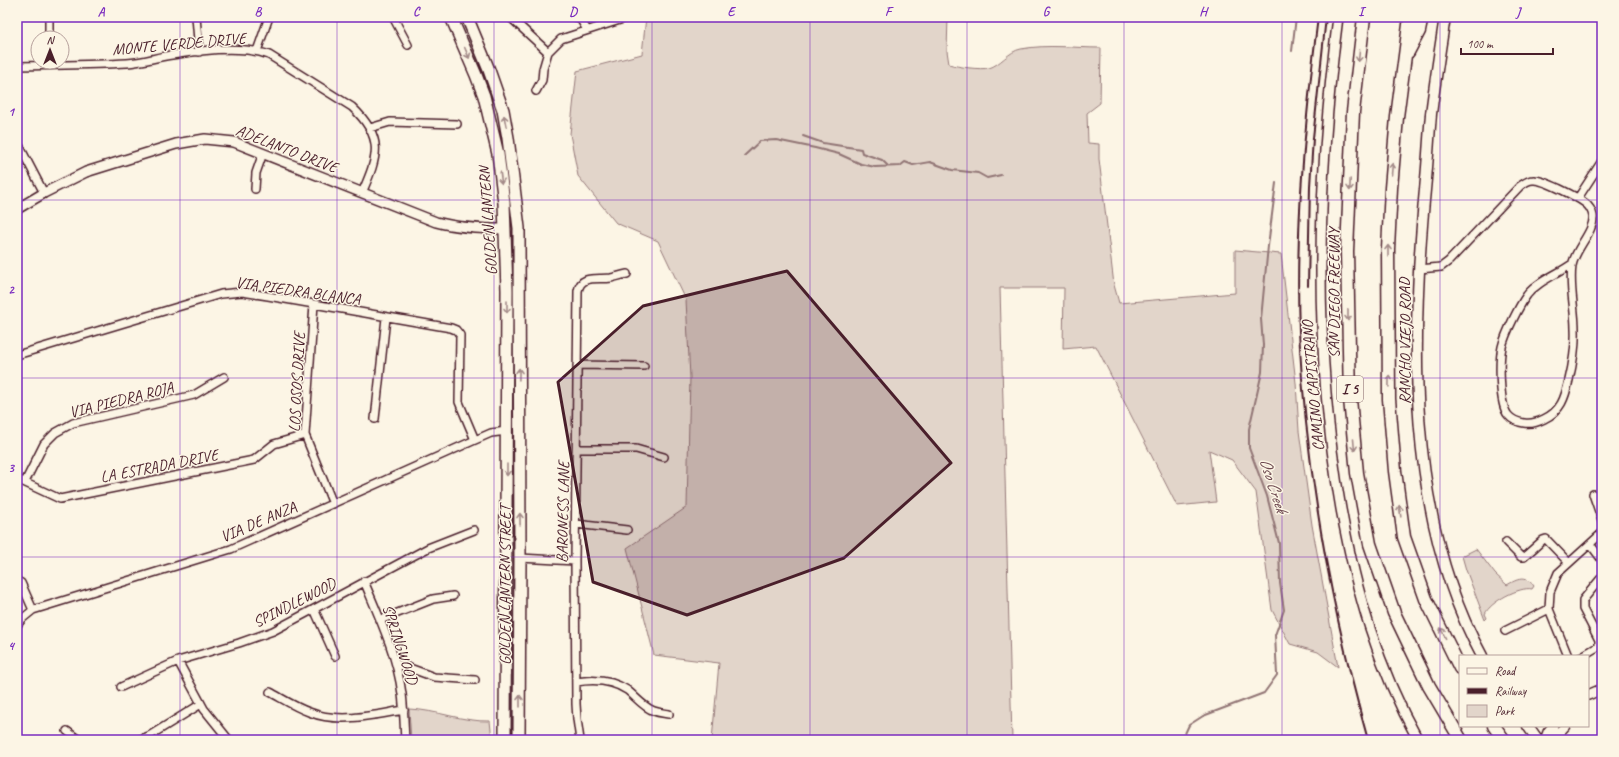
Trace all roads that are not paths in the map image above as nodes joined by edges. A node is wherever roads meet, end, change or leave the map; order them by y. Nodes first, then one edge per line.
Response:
1 (49, 17) edge
2 (196, 17) edge
3 (269, 17) edge
4 (393, 17) edge
5 (451, 17) edge
6 (467, 17) edge
7 (510, 17) edge
8 (576, 17) edge
9 (1338, 17) edge
10 (1364, 17) edge
11 (1410, 17) edge
12 (1422, 17) edge
13 (1445, 17) edge
14 (623, 19) dead end
15 (49, 30) edge
16 (587, 30) junction
17 (408, 45) dead end
18 (257, 51) junction
19 (199, 52) junction
20 (548, 52) junction
21 (1404, 61) junction
22 (70, 63) edge
23 (30, 65) edge
24 (17, 66) edge
25 (536, 92) dead end
26 (457, 124) dead end
27 (370, 128) junction
28 (20, 147) dead end
29 (263, 153) junction
30 (1602, 161) edge
31 (512, 174) junction
32 (255, 189) dead end
33 (44, 193) junction
34 (362, 193) junction
35 (1578, 198) junction
36 (17, 209) edge
37 (505, 229) junction
38 (1572, 264) junction
39 (1419, 269) junction
40 (627, 274) dead end
41 (520, 282) junction
42 (314, 304) junction
43 (386, 318) junction
44 (17, 355) edge
45 (577, 365) junction
46 (644, 366) dead end
47 (224, 377) dead end
48 (519, 412) junction
49 (375, 419) dead end
50 (520, 430) joint
51 (506, 431) junction
52 (305, 435) junction
53 (475, 440) junction
54 (520, 443) junction
55 (577, 449) junction
56 (664, 457) dead end
57 (17, 479) edge
58 (25, 482) junction
59 (1593, 494) dead end
60 (333, 504) junction
61 (1602, 520) edge
62 (576, 524) junction
63 (474, 530) dead end
64 (627, 530) dead end
65 (1602, 533) edge
66 (1506, 542) dead end
67 (506, 544) junction
68 (1590, 544) junction
69 (520, 558) junction
70 (1602, 560) edge
71 (575, 561) junction
72 (1569, 564) junction
73 (1602, 577) edge
74 (506, 578) junction
75 (17, 581) edge
76 (364, 581) junction
77 (454, 596) dead end
78 (314, 609) junction
79 (1549, 609) junction
80 (33, 610) junction
81 (380, 620) junction
82 (17, 625) edge
83 (1505, 632) dead end
84 (1601, 644) edge
85 (1482, 655) edge
86 (1568, 655) edge
87 (1584, 655) edge
88 (335, 656) dead end
89 (178, 661) junction
90 (396, 663) junction
91 (1459, 666) edge
92 (475, 680) dead end
93 (576, 682) junction
94 (121, 687) dead end
95 (1602, 689) edge
96 (270, 692) dead end
97 (1589, 695) edge
98 (201, 704) junction
99 (404, 710) junction
100 (669, 714) dead end
101 (1495, 727) edge
102 (1529, 727) edge
103 (1552, 727) edge
104 (1564, 727) edge
105 (67, 731) dead end
106 (79, 740) edge
107 (139, 740) edge
108 (229, 740) edge
109 (405, 740) edge
110 (505, 740) edge
111 (519, 740) edge
112 (580, 740) edge
113 (1418, 740) edge
114 (1461, 740) edge
115 (1504, 740) edge
116 (1538, 740) edge
117 (1545, 740) edge
118 (1552, 740) edge

1 - 15 street
2 - 19 street
3 - 18 street
4 - 17 street
5 -> 37 main road, GOLDEN LANTERN
31 -> 6 main road, GOLDEN LANTERN
7 - 20 street
8 - 16 street
9 - 113 street, CAMINO CAPISTRANO
10 -> 114 highway, SAN DIEGO FREEWAY / I 5
11 - 21 highway
12 - 21 highway
13 - 39 main road, RANCHO VIEJO ROAD
14 - 16 street
16 - 20 street
18 - 19 street, MONTE VERDE DRIVE
18 - 27 street, MONTE VERDE DRIVE
19 - 22 street, MONTE VERDE DRIVE
20 - 25 street
91 -> 21 highway
23 - 24 street, MONTE VERDE DRIVE
26 - 27 street
27 - 34 street, MONTE VERDE DRIVE
28 - 33 street
29 - 32 street
29 - 33 street, ADELANTO DRIVE
29 - 34 street, ADELANTO DRIVE
30 - 35 street
31 - 37 main road
31 - 41 main road, GOLDEN LANTERN
33 - 36 street, ADELANTO DRIVE
34 - 37 street, ADELANTO DRIVE
35 - 38 street
35 - 39 street
37 - 41 main road
37 -> 51 main road, GOLDEN LANTERN
38 - 38 street
39 - 85 main road, RANCHO VIEJO ROAD
40 - 45 street, BARONESS LANE
48 -> 41 main road, GOLDEN LANTERN
42 - 43 street, VIA PIEDRA BLANCA
42 - 44 street, VIA PIEDRA BLANCA
42 - 52 street, LOS OSOS DRIVE
43 - 49 street
43 - 53 street, VIA PIEDRA BLANCA
45 - 46 street
45 - 55 street, BARONESS LANE
47 - 58 street, VIA PIEDRA ROJA
48 - 50 main road, GOLDEN LANTERN
48 - 51 main road
50 - 54 main road, GOLDEN LANTERN STREET
51 - 53 street, VIA DE ANZA
51 - 54 main road
51 -> 67 main road, GOLDEN LANTERN STREET
52 - 58 street, LA ESTRADA DRIVE
52 - 60 street, LOS OSOS DRIVE
53 - 60 street, VIA DE ANZA
69 -> 54 main road, GOLDEN LANTERN STREET
55 - 56 street
55 - 62 street, BARONESS LANE
57 - 58 street, LA ESTRADA DRIVE
59 - 61 street
60 - 80 street, VIA DE ANZA
62 - 64 street
62 - 71 street, BARONESS LANE
63 - 76 street, SPINDLEWOOD
65 - 68 street
66 - 72 street
67 - 69 main road
67 - 74 main road, GOLDEN LANTERN STREET
68 - 70 street
68 - 72 street
69 - 71 street
69 - 74 main road
111 -> 69 main road, GOLDEN LANTERN STREET
71 - 93 street, BARONESS LANE
72 - 79 street
73 - 84 street
74 - 110 main road, GOLDEN LANTERN STREET
75 - 80 street
76 - 78 street, SPINDLEWOOD
76 - 81 street, SPRINGWOOD
77 - 81 street
78 - 88 street
78 - 89 street, SPINDLEWOOD
79 - 83 street
79 - 86 street
80 - 82 street, VIA DE ANZA
81 - 90 street, SPRINGWOOD
84 - 87 street
89 - 94 street, SPINDLEWOOD
89 - 98 street
90 - 92 street
90 - 99 street, SPRINGWOOD
93 - 100 street
93 - 112 street, BARONESS LANE
95 - 97 street
96 - 99 street
98 - 107 street
98 - 108 street
99 - 109 street, SPRINGWOOD
101 - 115 highway
102 - 116 main road
103 - 117 street
104 - 118 street
105 - 106 street

